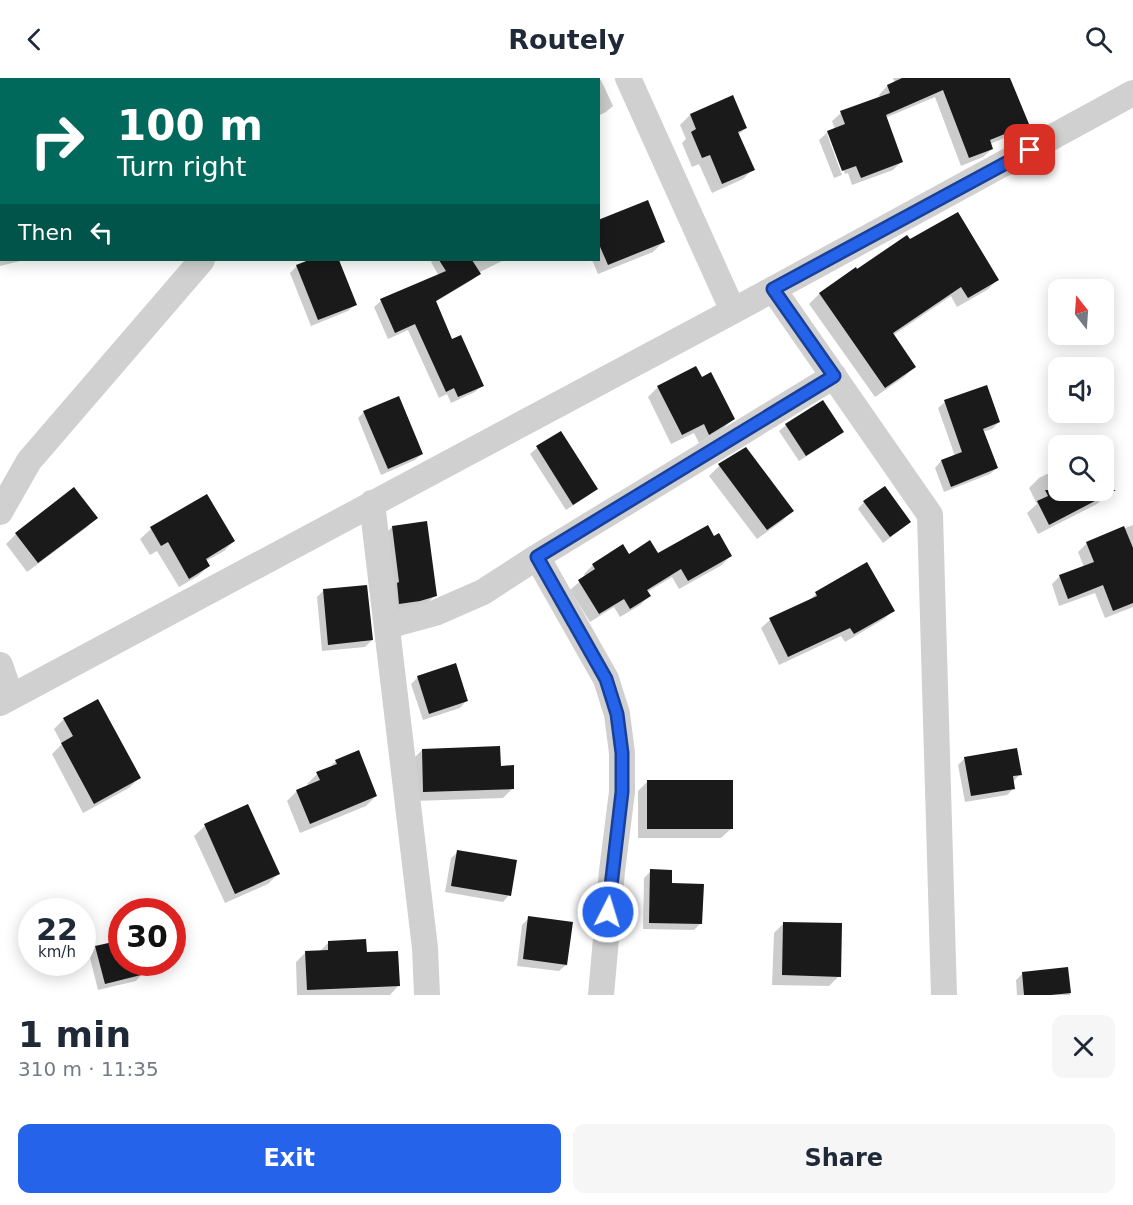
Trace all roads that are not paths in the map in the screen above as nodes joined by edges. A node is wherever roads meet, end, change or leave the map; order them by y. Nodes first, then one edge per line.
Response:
1 (628, 78) edge
2 (1133, 93) edge
3 (201, 261) edge
4 (773, 289) junction
5 (733, 311) junction
6 (834, 376) junction
7 (372, 504) junction
8 (0, 512) edge
9 (537, 557) junction
10 (387, 626) junction
11 (0, 665) edge
12 (6, 700) edge
13 (427, 995) edge
14 (601, 995) edge
15 (944, 995) edge

1 - 5 street
2 - 4 street
3 - 8 street
4 - 5 street
4 - 6 street
5 - 7 street
6 - 9 street
6 - 15 street
7 - 10 street
7 - 12 street
9 - 10 street
9 - 14 street
10 - 13 street
11 - 12 street

